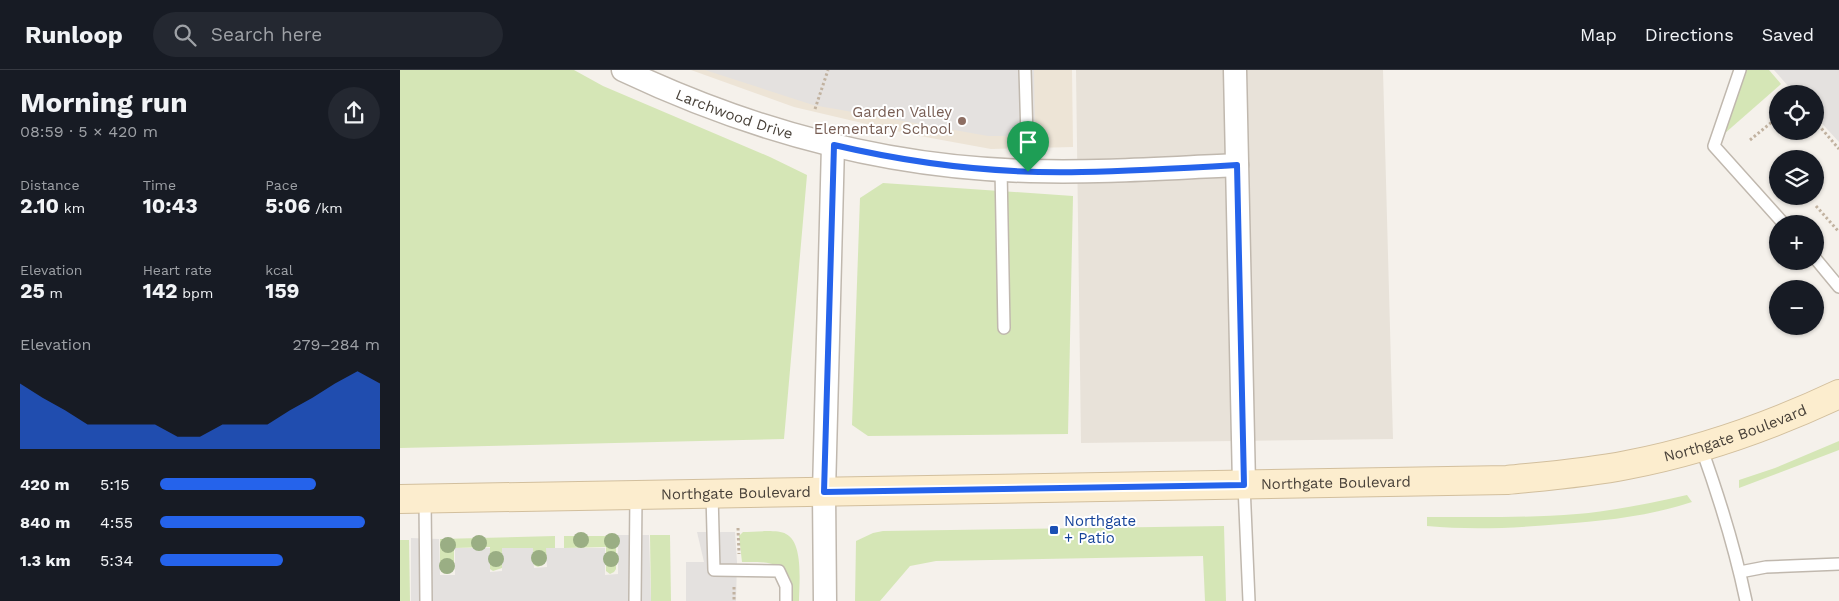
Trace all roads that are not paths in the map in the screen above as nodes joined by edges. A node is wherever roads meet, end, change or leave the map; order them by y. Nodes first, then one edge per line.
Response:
1 (623, 70) edge
2 (1025, 70) edge
3 (1235, 70) edge
4 (1740, 70) edge
5 (834, 145) junction
6 (1237, 165) junction
7 (1001, 169) junction
8 (1028, 172) junction
9 (1776, 215) edge
10 (1824, 268) edge
11 (1839, 287) edge
12 (1004, 328) dead end
13 (1839, 394) edge
14 (1702, 447) junction
15 (1244, 485) junction
16 (824, 492) junction
17 (712, 494) junction
18 (636, 495) junction
19 (412, 498) edge
20 (1839, 564) edge
21 (1740, 572) junction
22 (426, 601) edge
23 (635, 601) edge
24 (786, 601) edge
25 (825, 601) edge
26 (1248, 601) edge
27 (1746, 601) edge

1 - 5 street, Larchwood Drive
2 - 8 lane
3 - 6 street
4 - 9 lane
5 - 7 street, Larchwood Drive
5 - 16 street
6 - 8 street, Larchwood Drive
6 - 15 street
7 - 8 street, Larchwood Drive
7 - 12 lane
10 - 11 lane
13 - 14 main road, Northgate Boulevard
14 - 15 main road, Northgate Boulevard
14 - 21 lane
15 - 16 main road, Northgate Boulevard
15 - 26 lane
16 - 17 main road, Northgate Boulevard
16 - 25 street
17 - 18 main road, Northgate Boulevard
17 - 24 lane
18 - 19 main road, Northgate Boulevard
18 - 23 lane
19 - 22 lane
20 - 21 lane
21 - 27 lane

